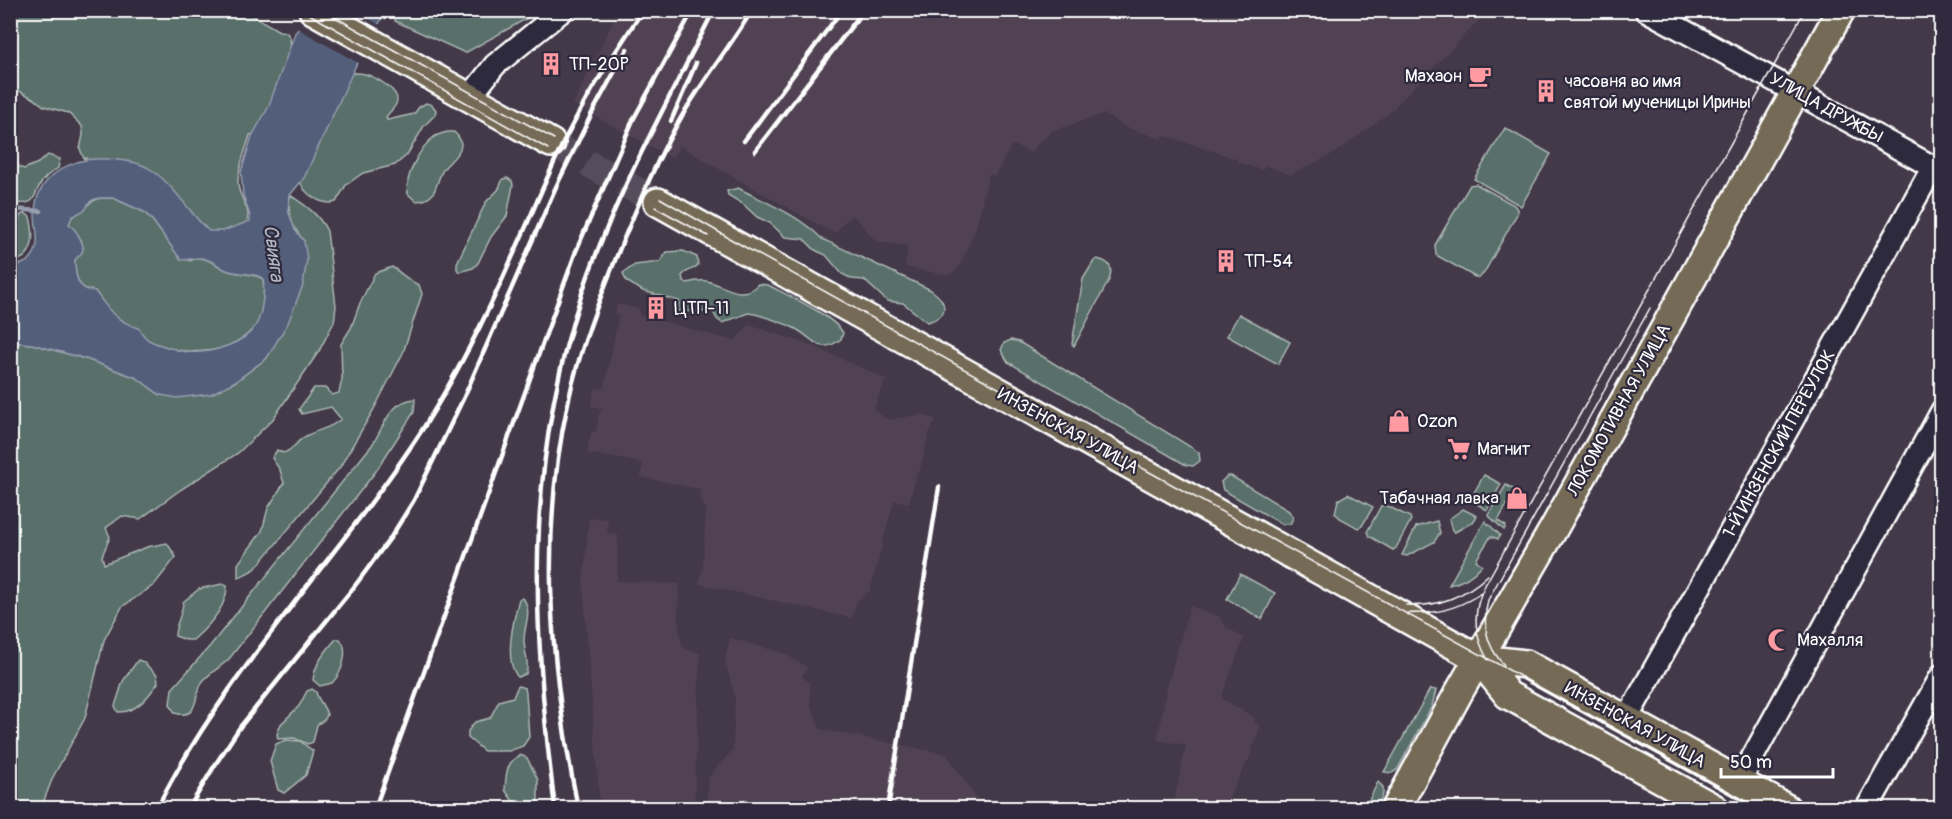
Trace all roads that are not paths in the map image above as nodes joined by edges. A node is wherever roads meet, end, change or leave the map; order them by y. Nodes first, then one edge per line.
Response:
1 (313, 10) edge
2 (563, 10) edge
3 (1647, 10) edge
4 (1841, 10) edge
5 (1796, 92) junction
6 (470, 97) junction
7 (551, 143) tunnel mouth
8 (1937, 170) edge
9 (658, 202) tunnel mouth
10 (1941, 411) edge
11 (1479, 659) junction
12 (1941, 675) edge
13 (1626, 720) junction
14 (1739, 782) junction
15 (1396, 808) edge
16 (1714, 808) edge
17 (1786, 808) edge
18 (1867, 808) edge

1 - 6 main road
2 - 6 street
3 - 5 street, УЛИЦА ДРУЖБЫ
4 - 5 main road, ЛОКОМОТИВНАЯ УЛИЦА
5 - 8 street, УЛИЦА ДРУЖБЫ
5 - 11 main road, ЛОКОМОТИВНАЯ УЛИЦА
6 - 7 main road
8 - 13 street, 1-Й ИНЗЕНСКИЙ ПЕРЕУЛОК
9 - 11 main road, ИНЗЕНСКАЯ УЛИЦА
10 - 14 street
11 - 13 main road, ИНЗЕНСКАЯ УЛИЦА
11 - 15 main road, ЛОКОМОТИВНАЯ УЛИЦА
11 - 16 main road, ИНЗЕНСКАЯ УЛИЦА
12 - 18 street
13 - 14 main road, ИНЗЕНСКАЯ УЛИЦА
14 - 17 main road, ИНЗЕНСКАЯ УЛИЦА

